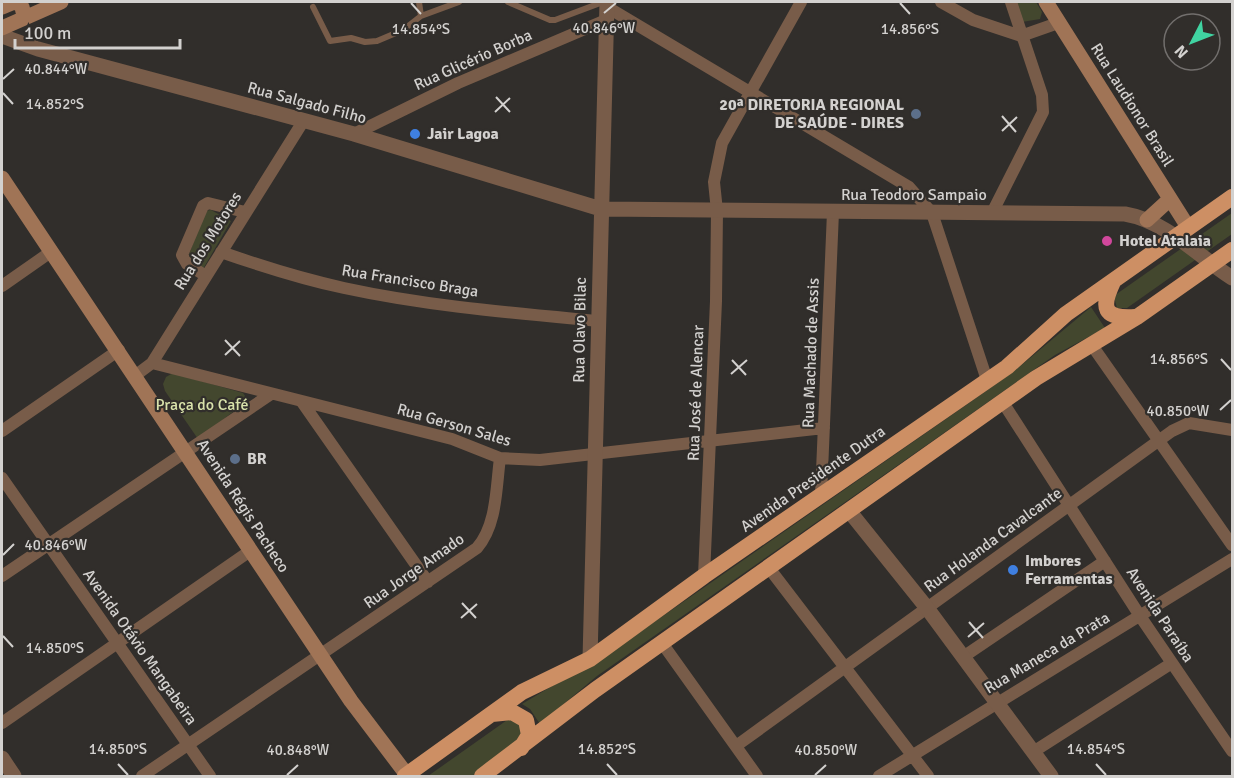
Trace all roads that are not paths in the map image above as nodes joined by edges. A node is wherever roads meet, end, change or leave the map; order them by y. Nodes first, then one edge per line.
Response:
1 (16, 2) edge
2 (61, 2) edge
3 (419, 2) edge
4 (459, 2) edge
5 (508, 2) edge
6 (801, 2) edge
7 (941, 2) edge
8 (1011, 2) edge
9 (1046, 2) edge
10 (2, 7) edge
11 (313, 7) dead end
12 (606, 8) edge
13 (24, 16) junction
14 (421, 16) junction
15 (1058, 22) junction
16 (2, 28) edge
17 (2, 36) edge
18 (1021, 36) junction
19 (752, 93) junction
20 (304, 120) junction
21 (354, 134) junction
22 (2, 178) edge
23 (909, 187) junction
24 (1233, 197) edge
25 (1170, 199) junction
26 (601, 209) junction
27 (717, 211) junction
28 (245, 212) junction
29 (833, 213) junction
30 (903, 213) junction
31 (932, 213) junction
32 (992, 213) junction
33 (1147, 220) junction
34 (1181, 232) junction
35 (1233, 250) edge
36 (52, 252) junction
37 (221, 252) junction
38 (1212, 264) junction
39 (206, 276) junction
40 (1233, 278) edge
41 (1114, 281) junction
42 (2, 286) edge
43 (1137, 317) junction
44 (598, 321) junction
45 (1091, 344) junction
46 (119, 350) junction
47 (152, 363) junction
48 (136, 375) junction
49 (987, 380) junction
50 (271, 394) junction
51 (302, 402) junction
52 (1004, 404) junction
53 (824, 429) junction
54 (1233, 430) edge
55 (2, 431) edge
56 (711, 440) junction
57 (1159, 441) junction
58 (187, 452) junction
59 (596, 455) junction
60 (500, 459) junction
61 (2, 478) edge
62 (821, 495) junction
63 (1070, 506) junction
64 (850, 512) junction
65 (49, 544) junction
66 (1233, 545) edge
67 (250, 551) junction
68 (1233, 559) edge
69 (1105, 561) junction
70 (769, 568) junction
71 (2, 576) edge
72 (704, 576) junction
73 (428, 582) junction
74 (927, 608) junction
75 (1140, 616) junction
76 (662, 643) junction
77 (117, 644) junction
78 (321, 655) junction
79 (963, 657) junction
80 (590, 659) junction
81 (1172, 663) junction
82 (846, 668) junction
83 (996, 703) junction
84 (492, 714) junction
85 (2, 723) edge
86 (188, 745) junction
87 (736, 746) junction
88 (519, 751) junction
89 (1233, 751) edge
90 (1033, 752) junction
91 (914, 757) junction
92 (2, 758) edge
93 (402, 772) edge
94 (14, 777) edge
95 (142, 777) edge
96 (210, 777) edge
97 (482, 777) edge
98 (757, 777) edge
99 (879, 777) edge
100 (928, 777) edge
101 (1052, 777) edge

1 - 10 main road
1 - 13 main road
2 - 13 main road
3 - 14 lane
4 - 14 lane
5 - 12 lane
6 - 19 street, Rua José de Alencar
7 - 18 street
8 - 18 street
9 - 15 main road, Rua Laudionor Brasil
11 - 14 lane
12 - 19 street
12 - 21 street, Rua Glicério Borba
12 - 26 street, Rua Olavo Bilac
13 - 16 main road
15 - 18 street
15 - 25 main road, Rua Laudionor Brasil
17 - 20 street, Rua Salgado Filho
18 - 32 street
19 - 23 street
19 - 27 street, Rua José de Alencar
20 - 21 street, Rua Salgado Filho
20 - 28 street, Rua dos Motores
21 - 26 street, Rua Salgado Filho
22 - 36 main road, Avenida Régis Pacheco
23 - 30 street
23 - 31 street
24 - 34 highway, Avenida Presidente Dutra
25 - 33 main road
25 - 34 main road, Rua Laudionor Brasil
26 - 27 street, Rua Teodoro Sampaio
26 - 44 street, Rua Olavo Bilac
27 - 29 street, Rua Teodoro Sampaio
27 - 56 street, Rua José de Alencar
28 - 37 street, Rua dos Motores
28 - 39 street
29 - 30 street, Rua Teodoro Sampaio
29 - 53 street, Rua Machado de Assis
30 - 31 street, Rua Teodoro Sampaio
31 - 32 street, Rua Teodoro Sampaio
31 - 49 street
32 - 33 street, Rua Teodoro Sampaio
33 - 34 street, Rua Teodoro Sampaio
34 - 38 street, Rua Teodoro Sampaio
34 - 41 highway, Avenida Presidente Dutra
35 - 38 highway
36 - 42 street
36 - 46 main road, Avenida Régis Pacheco
37 - 39 street, Rua dos Motores
37 - 44 street, Rua Francisco Braga
38 - 40 street, Rua Teodoro Sampaio
38 - 43 highway
39 - 47 street, Rua dos Motores
41 - 43 highway
41 - 49 highway, Avenida Presidente Dutra
43 - 45 highway
44 - 59 street, Rua Olavo Bilac
45 - 52 highway
45 - 57 street
46 - 48 main road, Avenida Régis Pacheco
46 - 55 street
47 - 48 street, Rua dos Motores
47 - 50 street, Rua Gerson Sales
48 - 58 main road, Avenida Régis Pacheco
49 - 62 highway, Avenida Presidente Dutra
50 - 51 street, Rua Gerson Sales
50 - 58 street
51 - 60 street, Rua Gerson Sales
51 - 73 street
52 - 63 street, Avenida Paraíba
52 - 64 highway
53 - 56 street, Rua Gerson Sales
53 - 62 street, Rua Machado de Assis
54 - 57 street, Rua Holanda Cavalcante
56 - 59 street, Rua Gerson Sales
56 - 72 street, Rua José de Alencar
57 - 63 street, Rua Holanda Cavalcante
57 - 66 street
58 - 65 street
58 - 67 main road, Avenida Régis Pacheco
59 - 60 street, Rua Gerson Sales
59 - 80 street, Rua Olavo Bilac
60 - 73 street, Rua Jorge Amado
61 - 65 street, Avenida Otávio Mangabeira
62 - 72 highway, Avenida Presidente Dutra
63 - 69 street, Avenida Paraíba
63 - 74 street, Rua Holanda Cavalcante
64 - 70 highway
64 - 74 street
65 - 71 street
65 - 77 street, Avenida Otávio Mangabeira
67 - 77 street
67 - 78 main road, Avenida Régis Pacheco
68 - 75 street, Rua Maneca da Prata
69 - 75 street, Avenida Paraíba
69 - 79 street
70 - 76 highway
70 - 82 street
72 - 80 highway, Avenida Presidente Dutra
73 - 78 street, Rua Jorge Amado
74 - 79 street
74 - 82 street, Rua Holanda Cavalcante
75 - 81 street, Avenida Paraíba
75 - 83 street, Rua Maneca da Prata
76 - 87 street
76 - 88 highway
77 - 85 street
77 - 86 street, Avenida Otávio Mangabeira
78 - 86 street, Rua Jorge Amado
78 - 93 main road, Avenida Régis Pacheco
79 - 83 street
80 - 84 highway, Avenida Presidente Dutra
81 - 89 street, Avenida Paraíba
81 - 90 street
82 - 87 street, Rua Holanda Cavalcante
82 - 91 street
83 - 90 street
83 - 91 street, Rua Maneca da Prata
84 - 88 highway
84 - 93 highway, Avenida Presidente Dutra
86 - 95 street, Rua Jorge Amado
86 - 96 street, Avenida Otávio Mangabeira
87 - 98 street
88 - 97 highway
90 - 101 street
91 - 99 street, Rua Maneca da Prata
91 - 100 street
92 - 94 street

